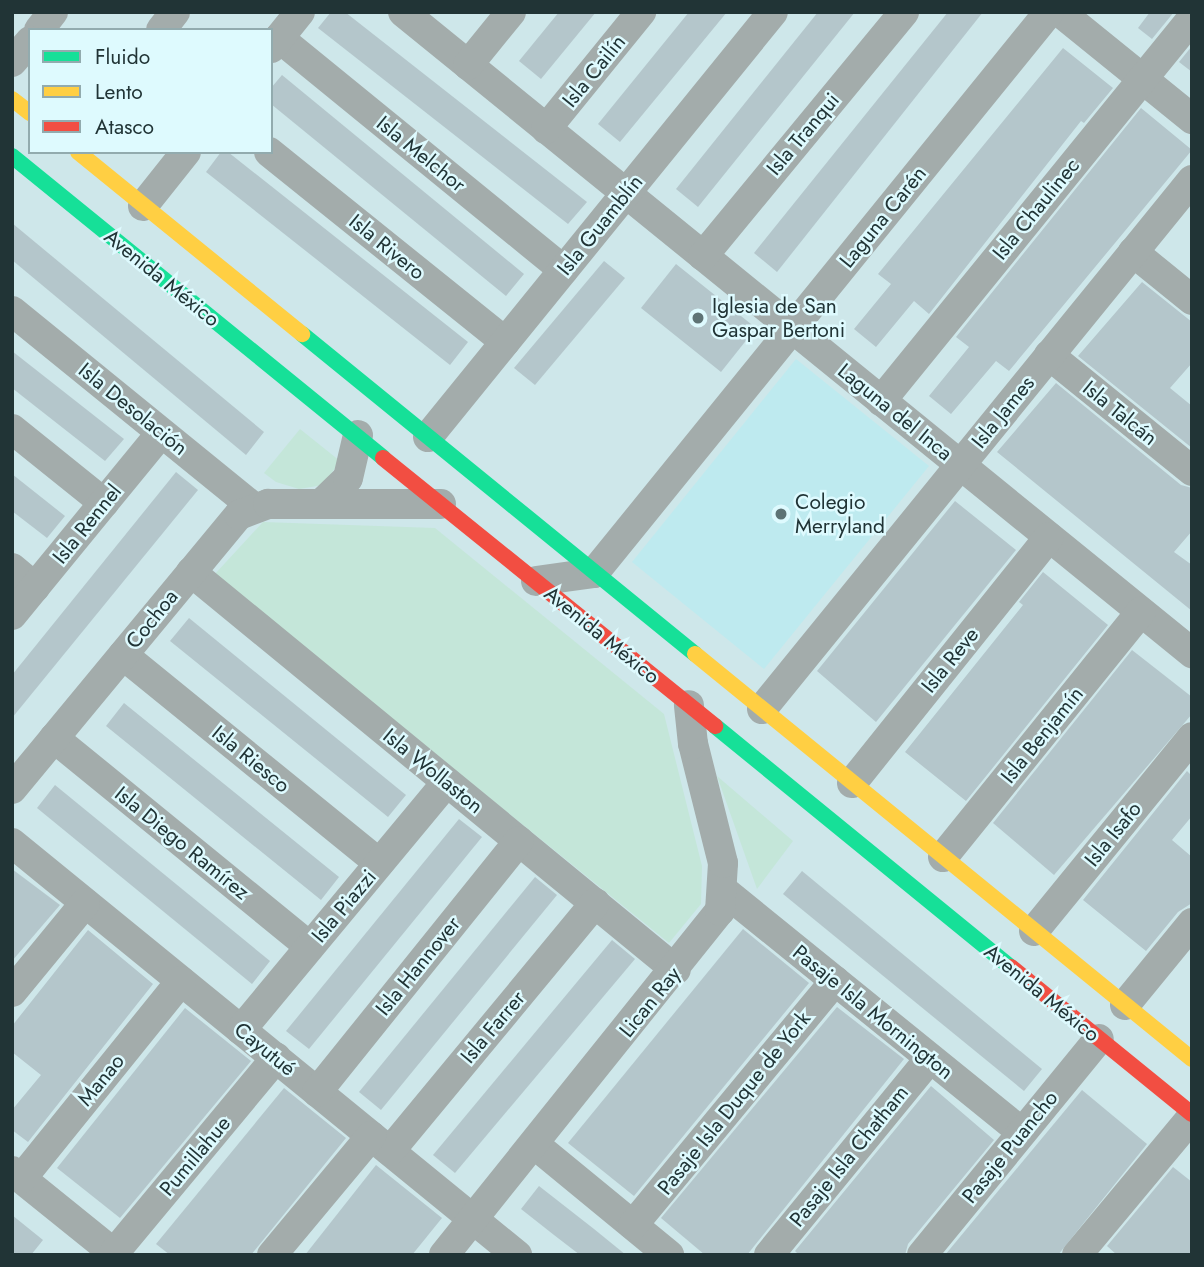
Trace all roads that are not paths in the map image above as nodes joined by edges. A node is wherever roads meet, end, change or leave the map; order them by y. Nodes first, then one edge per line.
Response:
1 (53, 12) edge
2 (176, 12) edge
3 (300, 12) edge
4 (403, 12) edge
5 (510, 12) edge
6 (641, 12) edge
7 (773, 12) edge
8 (904, 12) edge
9 (1049, 12) edge
10 (1060, 12) edge
11 (1192, 18) edge
12 (41, 28) edge
13 (163, 28) edge
14 (28, 43) edge
15 (275, 43) edge
16 (12, 62) edge
17 (468, 65) junction
18 (1142, 79) junction
19 (12, 99) edge
20 (28, 111) edge
21 (1192, 119) edge
22 (547, 129) junction
23 (80, 154) edge
24 (184, 154) edge
25 (271, 154) edge
26 (12, 156) edge
27 (1192, 180) edge
28 (626, 193) junction
29 (143, 205) junction
30 (1133, 252) junction
31 (703, 256) junction
32 (563, 270) junction
33 (1192, 300) edge
34 (12, 311) edge
35 (282, 318) junction
36 (792, 328) junction
37 (256, 339) junction
38 (505, 342) junction
39 (1049, 355) junction
40 (881, 401) junction
41 (12, 429) edge
42 (161, 433) junction
43 (358, 435) junction
44 (428, 437) junction
45 (960, 465) junction
46 (1192, 471) edge
47 (103, 503) junction
48 (321, 504) junction
49 (441, 504) junction
50 (253, 507) junction
51 (1049, 537) junction
52 (12, 568) edge
53 (191, 572) junction
54 (594, 573) junction
55 (536, 581) junction
56 (35, 587) junction
57 (1141, 612) junction
58 (12, 615) edge
59 (1192, 653) edge
60 (123, 655) junction
61 (689, 705) junction
62 (762, 709) junction
63 (1192, 737) edge
64 (54, 738) junction
65 (447, 782) junction
66 (852, 783) junction
67 (12, 789) edge
68 (519, 841) junction
69 (12, 843) edge
70 (943, 857) junction
71 (379, 863) junction
72 (724, 891) junction
73 (85, 903) junction
74 (595, 903) junction
75 (1192, 923) edge
76 (1034, 931) junction
77 (310, 947) junction
78 (676, 970) junction
79 (181, 981) junction
80 (835, 981) junction
81 (12, 992) edge
82 (1125, 1005) junction
83 (241, 1030) junction
84 (1099, 1039) junction
85 (276, 1058) junction
86 (930, 1058) junction
87 (1192, 1059) edge
88 (317, 1092) junction
89 (1192, 1115) edge
90 (1022, 1132) junction
91 (381, 1143) junction
92 (534, 1144) junction
93 (17, 1175) edge
94 (474, 1219) junction
95 (633, 1225) junction
96 (115, 1254) edge
97 (272, 1255) edge
98 (444, 1255) edge
99 (517, 1255) edge
100 (669, 1255) edge
101 (769, 1255) edge
102 (922, 1255) edge
103 (1077, 1255) edge

1 - 12 street
2 - 13 street
3 - 15 street
4 - 17 street, Laguna del Inca
5 - 17 street
6 - 22 street, Isla Cailín
7 - 28 street, Isla Guamblín
8 - 31 street, Isla Tranqui
9 - 36 street, Laguna Carén
10 - 18 street
11 - 18 street, Isla Chaulinec
14 - 16 street
15 - 32 street, Isla Melchor
17 - 22 street, Laguna del Inca
18 - 21 street
18 - 40 street, Isla Chaulinec
19 - 20 street
22 - 28 street, Laguna del Inca
23 - 29 street, Avenida México
24 - 29 street
25 - 38 street, Isla Rivero
26 - 37 street, Avenida México
27 - 30 street, Isla James
28 - 31 street, Laguna del Inca
28 - 32 street, Isla Guamblín
29 - 35 street, Avenida México
30 - 33 street
30 - 39 street, Isla James
31 - 36 street, Laguna del Inca
32 - 38 street, Isla Guamblín
34 - 42 street, Isla Desolación
35 - 37 street
35 - 44 street, Avenida México
36 - 40 street, Laguna del Inca
36 - 54 street, Laguna Carén
37 - 43 street, Avenida México
38 - 44 street, Isla Guamblín
39 - 45 street, Isla James
39 - 46 street, Isla Talcán
40 - 45 street, Laguna del Inca
41 - 47 street
42 - 47 street, Isla Rennel
42 - 50 street, Isla Desolación
43 - 48 street
43 - 49 street, Avenida México
44 - 54 street, Avenida México
45 - 51 street, Laguna del Inca
45 - 62 street, Isla James
47 - 56 street, Isla Rennel
48 - 49 street
48 - 50 street
49 - 55 street, Avenida México
50 - 53 street, Cochoa
51 - 57 street, Laguna del Inca
51 - 66 street, Isla Reve
52 - 56 street
53 - 60 street, Cochoa
53 - 65 street, Isla Wollaston
54 - 55 street
54 - 62 street, Avenida México
55 - 61 street, Avenida México
56 - 58 street, Isla Rennel
57 - 59 street, Laguna del Inca
57 - 70 street, Isla Benjamín
60 - 64 street, Cochoa
60 - 71 street, Isla Riesco
61 - 72 street, Lican Ray
61 - 84 street, Avenida México
62 - 66 street, Avenida México
63 - 76 street, Isla Isafo
64 - 67 street, Cochoa
64 - 77 street, Isla Diego Ramírez
65 - 68 street, Isla Wollaston
65 - 71 street, Isla Piazzi
66 - 70 street, Avenida México
68 - 74 street, Isla Wollaston
68 - 88 street, Isla Hannover
69 - 73 street, Cayutué
70 - 76 street, Avenida México
71 - 77 street, Isla Piazzi
72 - 78 street, Lican Ray
72 - 80 street, Pasaje Isla Mornington
73 - 79 street, Cayutué
73 - 81 street
74 - 78 street, Isla Wollaston
74 - 91 street, Isla Farrer
75 - 82 street
76 - 82 street, Avenida México
77 - 83 street, Isla Piazzi
78 - 92 street, Lican Ray
79 - 83 street, Cayutué
79 - 93 street, Manao
80 - 86 street, Pasaje Isla Mornington
80 - 95 street, Pasaje Isla Duque de York
82 - 87 street, Avenida México
83 - 85 street, Cayutué
84 - 89 street, Avenida México
84 - 90 street, Pasaje Puancho
85 - 88 street, Cayutué
85 - 96 street, Pumillahue
86 - 90 street, Pasaje Isla Mornington
86 - 101 street, Pasaje Isla Chatham
88 - 91 street, Cayutué
89 - 103 street
90 - 102 street, Pasaje Puancho
91 - 94 street, Cayutué
91 - 97 street, Isla Farrer
92 - 94 street, Lican Ray
92 - 95 street
93 - 96 street
94 - 98 street, Lican Ray
94 - 99 street, Cayutué
95 - 100 street

